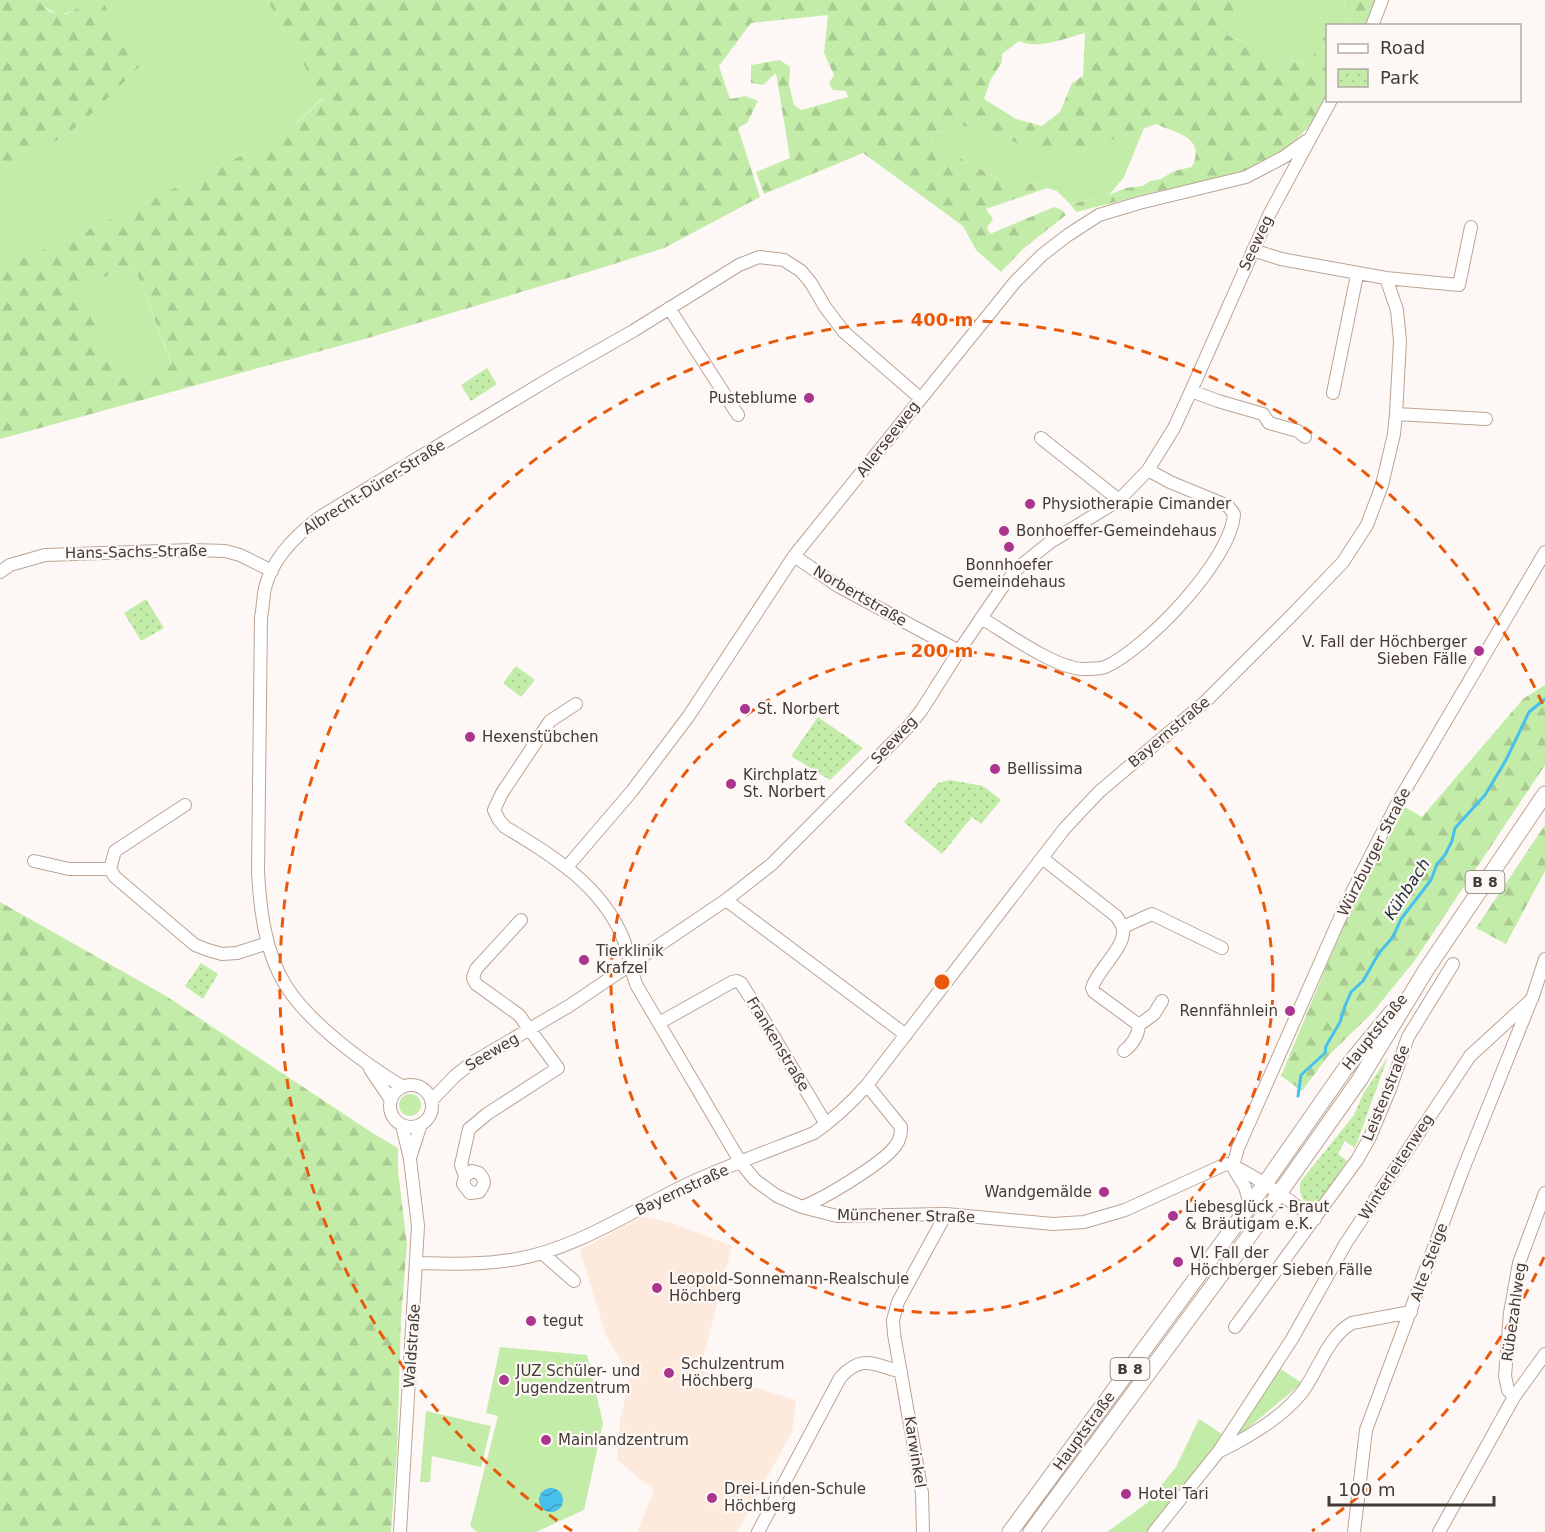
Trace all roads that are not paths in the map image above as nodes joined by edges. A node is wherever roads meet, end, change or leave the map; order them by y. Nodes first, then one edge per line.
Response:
1 (1382, 0) edge
2 (1373, 24) edge
3 (1330, 102) edge
4 (1310, 138) junction
5 (1471, 227) dead end
6 (1253, 250) junction
7 (1357, 274) junction
8 (1386, 278) junction
9 (669, 308) junction
10 (1191, 391) junction
11 (1333, 393) dead end
12 (920, 398) junction
13 (1396, 414) junction
14 (738, 415) dead end
15 (1486, 419) dead end
16 (1305, 437) dead end
17 (1041, 438) dead end
18 (1148, 470) junction
19 (1119, 500) junction
20 (1545, 552) edge
21 (795, 556) junction
22 (272, 571) junction
23 (0, 572) edge
24 (981, 618) junction
25 (958, 651) junction
26 (576, 704) dead end
27 (1545, 794) edge
28 (185, 805) dead end
29 (1042, 858) junction
30 (34, 861) dead end
31 (567, 867) junction
32 (110, 869) junction
33 (726, 900) junction
34 (521, 920) dead end
35 (1123, 927) junction
36 (268, 943) junction
37 (1222, 948) dead end
38 (1545, 959) edge
39 (630, 964) junction
40 (1453, 964) dead end
41 (1426, 970) junction
42 (1532, 999) junction
43 (1162, 1001) dead end
44 (659, 1023) junction
45 (1139, 1025) junction
46 (530, 1030) junction
47 (906, 1035) junction
48 (1124, 1051) dead end
49 (368, 1065) junction
50 (455, 1076) junction
51 (867, 1085) junction
52 (403, 1087) junction
53 (423, 1089) junction
54 (392, 1100) junction
55 (431, 1101) junction
56 (421, 1124) junction
57 (826, 1124) junction
58 (402, 1125) junction
59 (410, 1159) junction
60 (741, 1163) junction
61 (1233, 1166) junction
62 (465, 1176) dead end
63 (1264, 1185) junction
64 (1545, 1192) edge
65 (1279, 1195) junction
66 (1250, 1205) junction
67 (802, 1207) junction
68 (946, 1214) junction
69 (1315, 1219) junction
70 (543, 1252) junction
71 (417, 1263) junction
72 (574, 1281) dead end
73 (1411, 1312) junction
74 (1235, 1327) dead end
75 (1545, 1354) edge
76 (901, 1372) junction
77 (1514, 1396) junction
78 (1219, 1451) junction
79 (400, 1532) edge
80 (758, 1532) edge
81 (923, 1532) edge
82 (1010, 1532) edge
83 (1031, 1532) edge
84 (1154, 1532) edge
85 (1354, 1532) edge
86 (1439, 1532) edge

1 - 2 street
3 - 4 street, Seeweg
4 - 6 street, Seeweg
4 - 12 street, Allerseeweg
5 - 8 street
6 - 7 street
6 - 10 street, Seeweg
7 - 8 street
7 - 11 street
8 - 13 street, Bayernstraße
9 - 12 street, Albrecht-Dürer-Straße
9 - 14 street
9 - 22 street, Albrecht-Dürer-Straße
10 - 16 street
10 - 18 street, Seeweg
12 - 21 street, Allerseeweg
13 - 15 street
13 - 29 street, Bayernstraße
17 - 19 street
18 - 19 street, Seeweg
18 - 24 street
19 - 24 street, Seeweg
20 - 61 street, Würzburger Straße
21 - 25 street, Norbertstraße
21 - 31 street, Allerseeweg
22 - 23 street, Hans-Sachs-Straße
22 - 36 street, Albrecht-Dürer-Straße
24 - 25 street, Seeweg
25 - 33 street, Seeweg
26 - 31 street, Münchener Straße
27 - 41 main road, Hauptstraße / B 8
28 - 32 street
29 - 35 street
29 - 47 street, Bayernstraße
30 - 32 street
31 - 39 street, Münchener Straße
32 - 36 street
33 - 39 street, Seeweg
33 - 47 street
34 - 46 street, Seeweg
35 - 37 street
35 - 45 street
36 - 49 street, Albrecht-Dürer-Straße
38 - 42 street, Winterleitenweg
39 - 44 street, Münchener Straße
39 - 46 street, Seeweg
40 - 69 street, Leistenstraße
41 - 63 main road, Hauptstraße / B 8
41 - 65 main road, Hauptstraße / B 8
42 - 73 street, Alte Steige
42 - 78 street, Winterleitenweg
43 - 45 street
44 - 57 street, Frankenstraße
44 - 60 street, Münchener Straße
45 - 48 street
46 - 50 street, Seeweg
46 - 62 street
47 - 51 street, Bayernstraße
49 - 52 street, Albrecht-Dürer-Straße
49 - 54 street, Albrecht-Dürer-Straße
50 - 53 street, Seeweg
50 - 55 street, Seeweg
51 - 57 street, Bayernstraße
51 - 67 street
52 - 53 street
52 - 54 street
53 - 55 street
54 - 58 street
55 - 56 street
56 - 58 street
56 - 59 street, Waldstraße
57 - 60 street, Bayernstraße
58 - 59 street, Waldstraße
59 - 71 street, Waldstraße
60 - 67 street, Münchener Straße
60 - 70 street, Bayernstraße
61 - 63 street
61 - 66 street
61 - 68 street, Münchener Straße
63 - 65 street
63 - 66 main road, Hauptstraße / B 8
64 - 77 street, Rübezahlweg
65 - 69 street
65 - 83 main road, Hauptstraße / B 8
66 - 82 main road, Hauptstraße / B 8
67 - 68 street, Münchener Straße
68 - 76 street, Karwinkel
69 - 74 street, Leistenstraße
70 - 71 street, Bayernstraße
70 - 72 street
71 - 79 street, Waldstraße
73 - 78 street
73 - 85 street, Alte Steige
75 - 77 street, Rübezahlweg
76 - 80 street
76 - 81 street, Karwinkel
77 - 86 street, Rübezahlweg
78 - 84 street, Winterleitenweg

